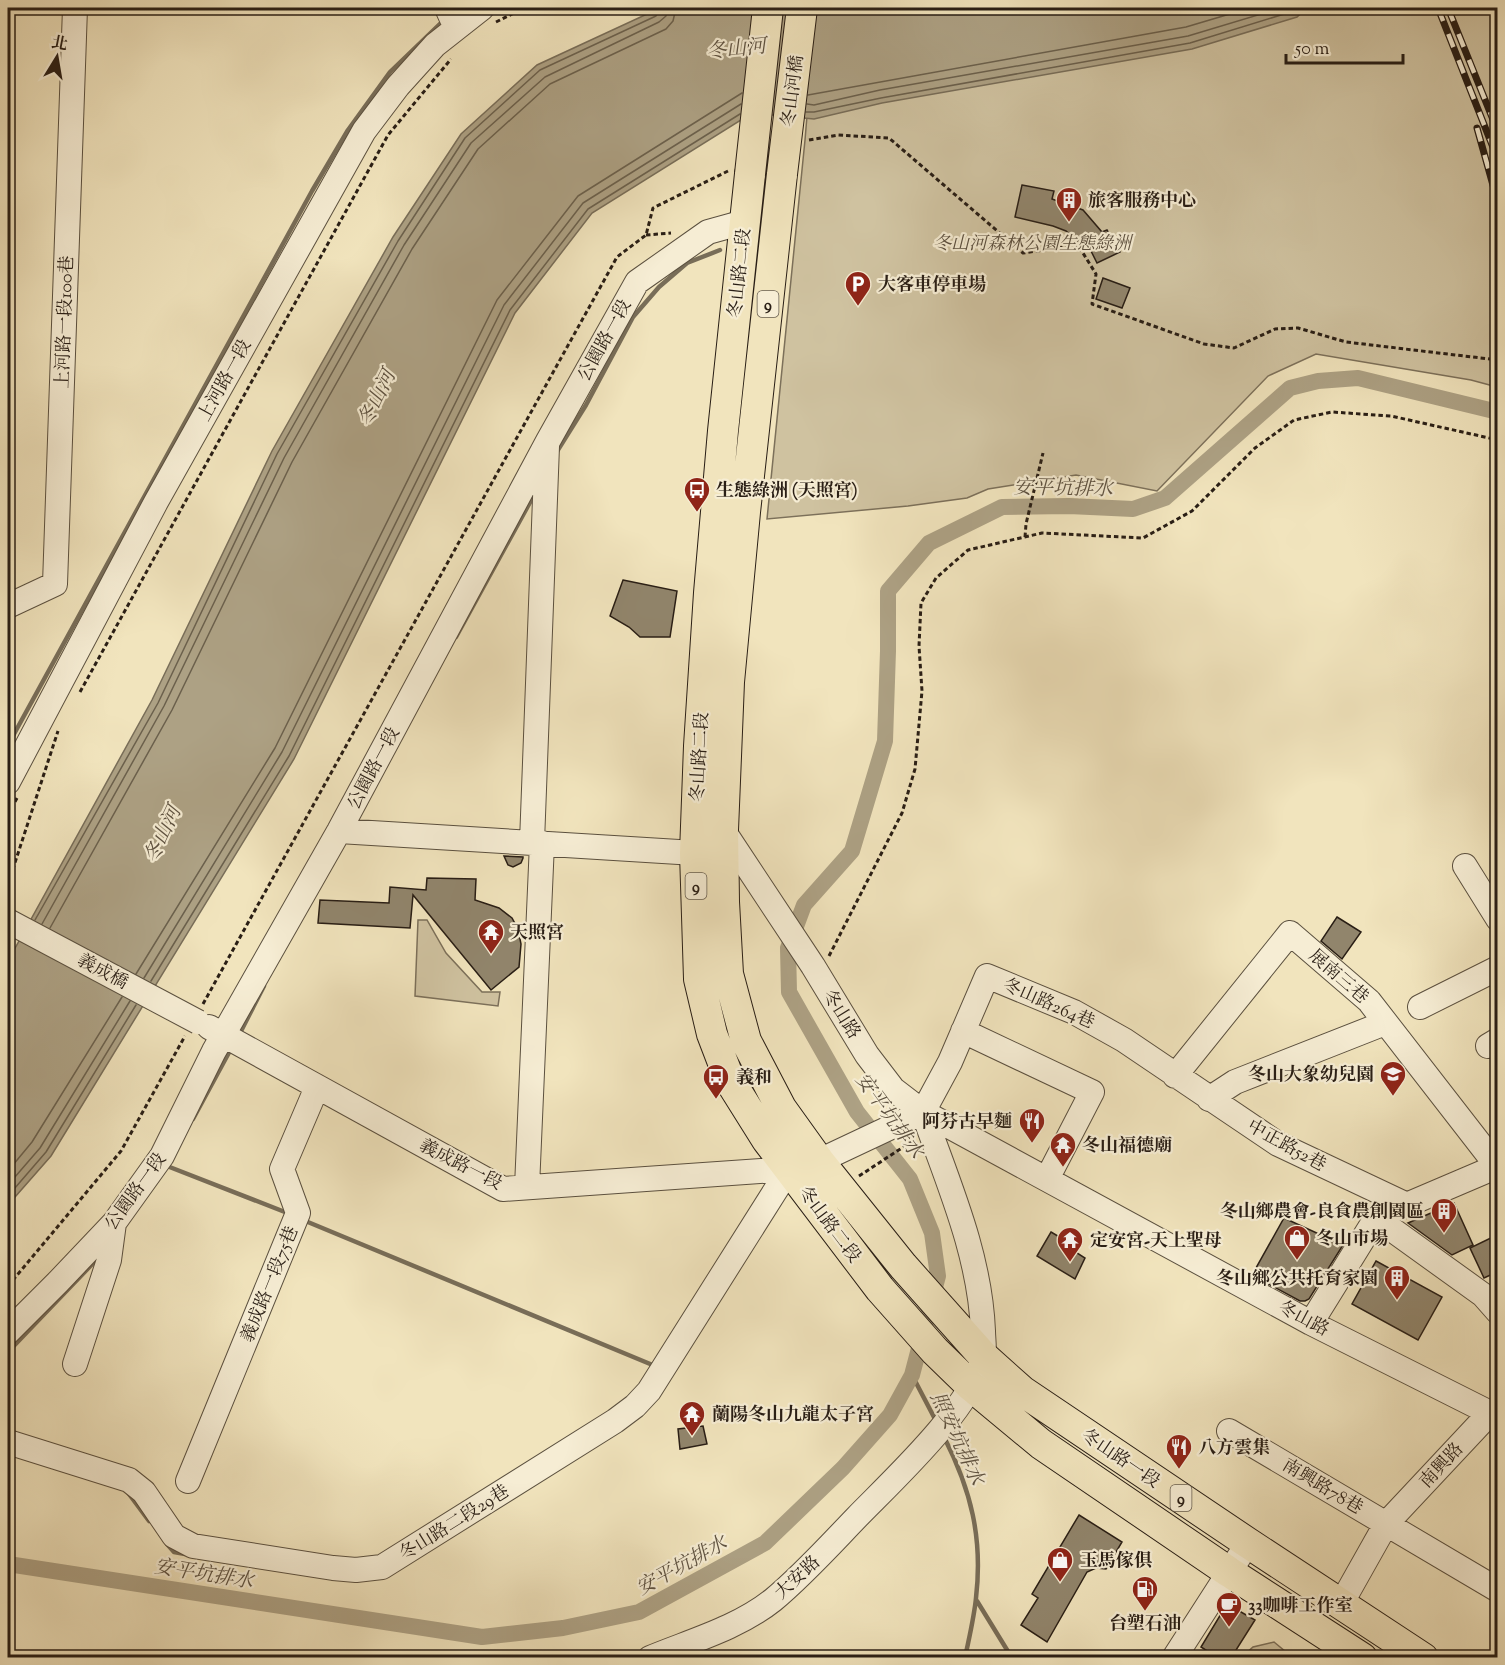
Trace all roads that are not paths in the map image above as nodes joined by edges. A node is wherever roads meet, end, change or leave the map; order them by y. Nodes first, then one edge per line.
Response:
1 (75, 8) edge
2 (768, 8) edge
3 (802, 8) edge
4 (487, 16) edge
5 (452, 18) edge
6 (739, 172) joint
7 (782, 174) joint
8 (744, 222) junction
9 (548, 441) junction
10 (8, 606) edge
11 (14, 756) edge
12 (13, 789) edge
13 (723, 830) junction
14 (339, 831) junction
15 (537, 843) junction
16 (695, 853) junction
17 (1465, 866) dead end
18 (1497, 919) edge
19 (8, 921) edge
20 (1497, 968) edge
21 (1420, 1007) dead end
22 (196, 1020) joint
23 (1385, 1023) junction
24 (963, 1031) junction
25 (224, 1035) junction
26 (1175, 1076) junction
27 (317, 1086) junction
28 (1209, 1099) junction
29 (923, 1112) junction
30 (830, 1156) junction
31 (1497, 1166) edge
32 (789, 1169) junction
33 (1047, 1179) junction
34 (527, 1187) junction
35 (1405, 1204) junction
36 (1376, 1218) junction
37 (114, 1223) junction
38 (1497, 1312) edge
39 (952, 1323) joint
40 (1311, 1323) junction
41 (8, 1332) edge
42 (935, 1351) joint
43 (984, 1357) junction
44 (75, 1364) dead end
45 (966, 1395) junction
46 (1495, 1414) edge
47 (1229, 1431) dead end
48 (8, 1442) edge
49 (188, 1481) dead end
50 (1386, 1524) junction
51 (1248, 1543) junction
52 (1229, 1572) junction
53 (1497, 1590) edge
54 (1341, 1604) junction
55 (650, 1658) edge
56 (1174, 1658) edge
57 (1362, 1658) edge
58 (1423, 1658) edge

1 - 10 street, 上河路一段100巷
2 - 6 main road, 冬山河橋 / 9, bridge
3 - 7 main road, 冬山河橋 / 9, bridge
4 - 5 street, 上河路一段
5 - 11 street, 上河路一段
6 - 8 main road, 冬山路二段 / 9
7 - 13 main road, 冬山路二段 / 9
8 - 9 street, 公園路一段
8 - 16 main road, 冬山路二段 / 9
9 - 14 street, 公園路一段
9 - 15 street
11 - 12 street, 上河路一段
13 - 16 street
13 - 29 street, 冬山路
13 - 30 main road, 冬山路二段 / 9
14 - 15 street
14 - 25 street, 公園路一段
15 - 16 street
15 - 34 street
16 - 32 main road, 冬山路二段 / 9
17 - 18 street
19 - 22 street, 義成橋, bridge
20 - 21 street
22 - 25 street, 義成路一段
23 - 26 street, 展南三巷
23 - 28 street
23 - 31 street, 展南三巷
24 - 26 street, 冬山路264巷
24 - 29 street, 冬山路264巷
24 - 33 street
25 - 27 street, 義成路一段
25 - 37 street, 公園路一段
26 - 28 street, 中正路52巷
27 - 34 street, 義成路一段
27 - 49 street, 義成路一段75巷
28 - 35 street, 中正路52巷
29 - 30 street
29 - 33 street, 冬山路
29 - 43 street
30 - 32 street
30 - 39 main road, 冬山路二段 / 9
31 - 35 street
32 - 34 street, 義成路一段
32 - 42 main road, 冬山路二段 / 9
32 - 48 street, 冬山路二段29巷
33 - 40 street, 冬山路
35 - 36 street
36 - 38 street
36 - 40 street
37 - 41 street, 公園路一段
37 - 44 street
39 - 43 main road, 冬山路一段 / 9
40 - 46 street, 冬山路
42 - 45 main road, 冬山路一段 / 9
43 - 45 street, 大安路
43 - 51 main road, 冬山路一段 / 9
45 - 52 main road, 冬山路一段 / 9
45 - 55 street, 大安路
46 - 50 street, 南興路
47 - 50 street, 南興路78巷
50 - 53 street, 南興路78巷
50 - 54 street, 南興路
51 - 52 street
51 - 54 main road, 冬山路一段 / 9
52 - 56 street
52 - 57 main road, 冬山路一段 / 9
54 - 58 main road, 冬山路一段 / 9

